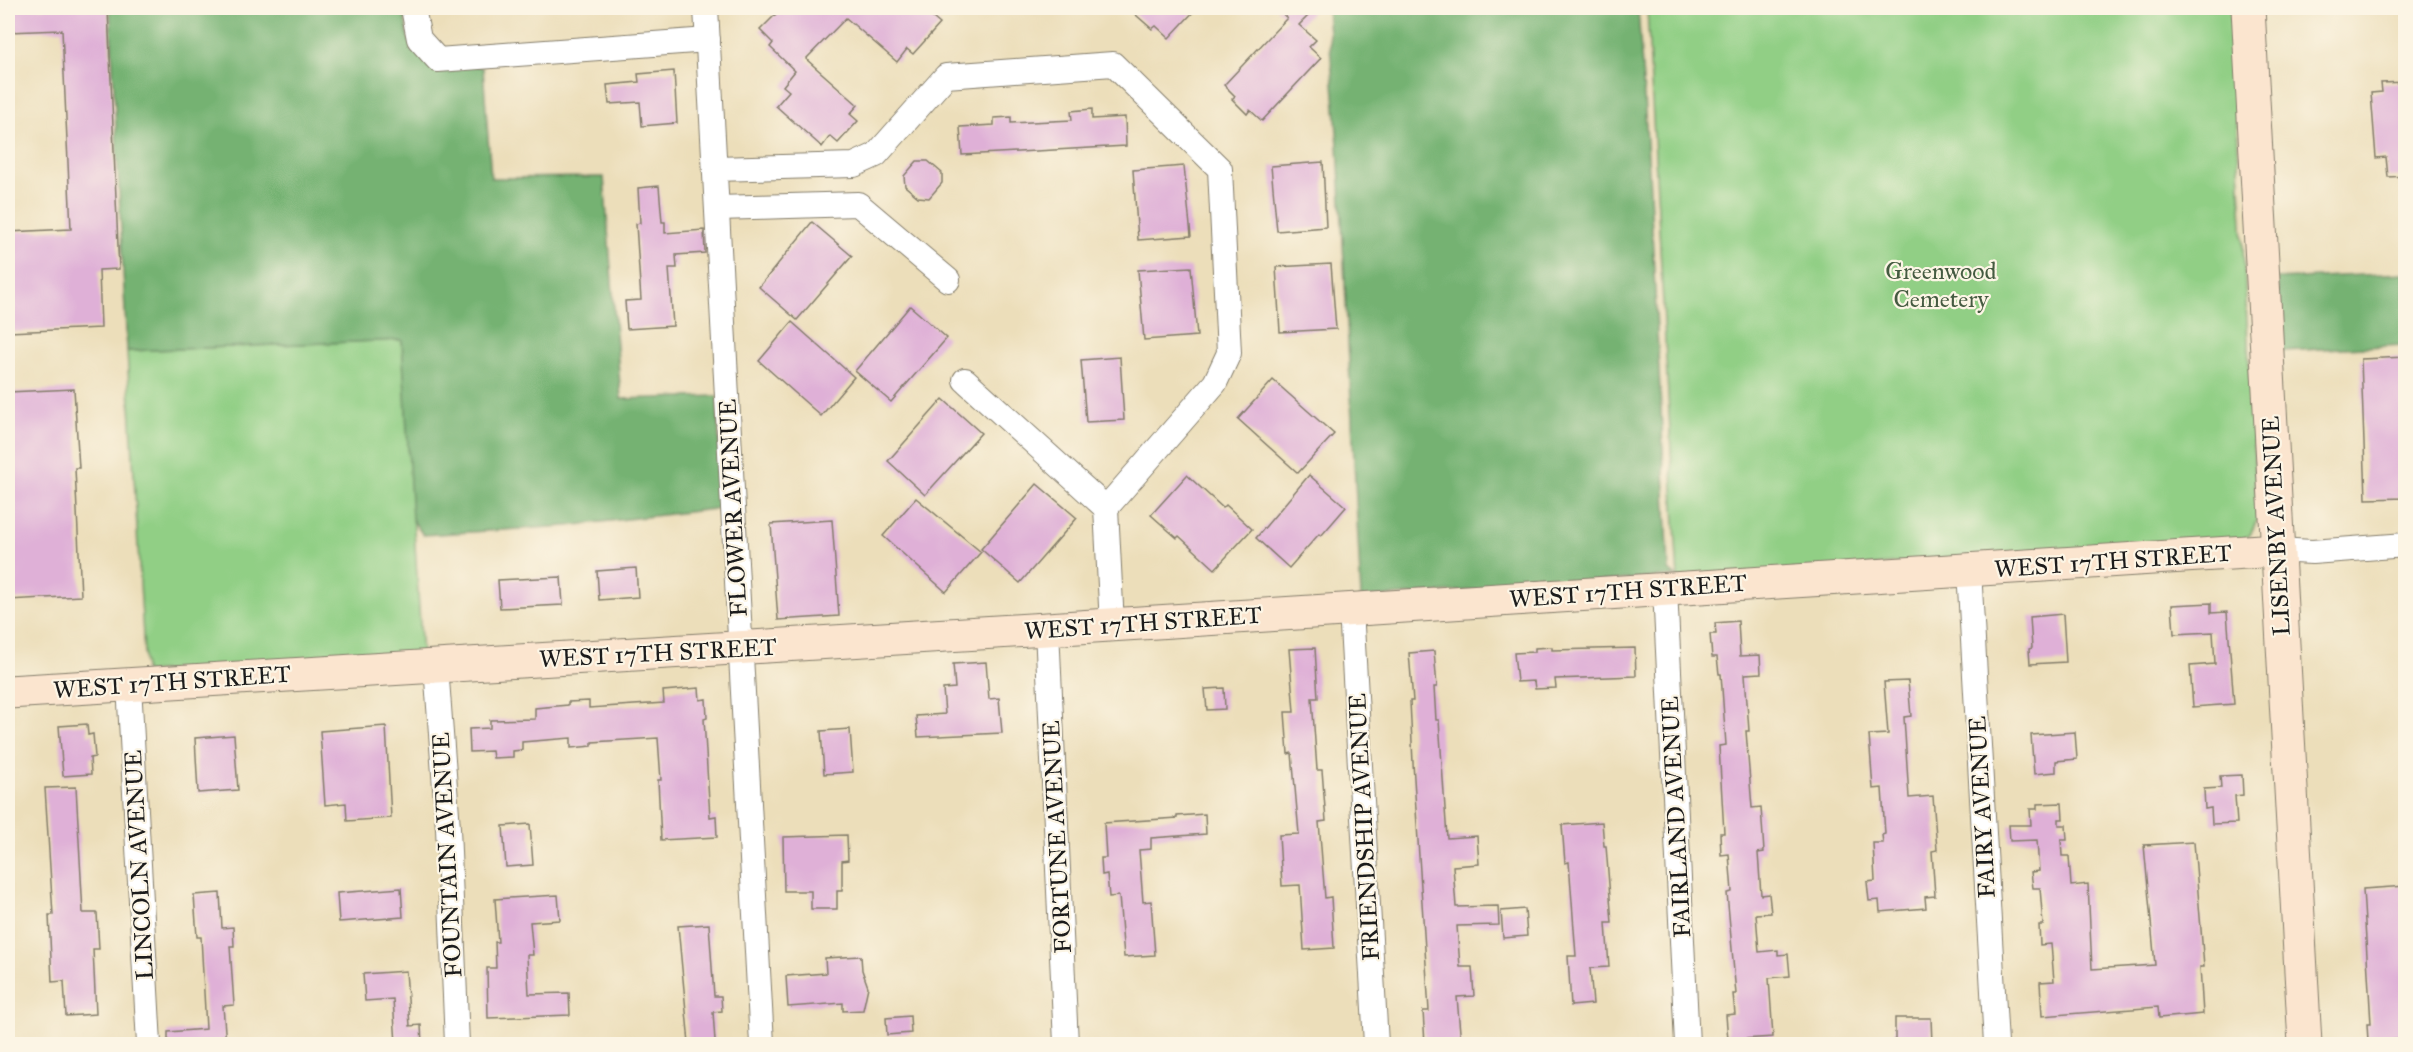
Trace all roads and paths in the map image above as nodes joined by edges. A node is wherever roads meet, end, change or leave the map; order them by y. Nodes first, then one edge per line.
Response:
1 (413, 8) edge
2 (706, 8) edge
3 (2248, 8) edge
4 (708, 40) junction
5 (715, 169) junction
6 (717, 208) junction
7 (948, 280) dead end
8 (964, 380) dead end
9 (1106, 508) junction
10 (2406, 545) edge
11 (2277, 550) junction
12 (1969, 570) junction
13 (1665, 589) junction
14 (1351, 609) junction
15 (1112, 625) junction
16 (1047, 629) junction
17 (740, 648) junction
18 (436, 666) junction
19 (129, 685) junction
20 (8, 692) edge
21 (149, 1044) edge
22 (457, 1044) edge
23 (762, 1044) edge
24 (1066, 1044) edge
25 (1376, 1044) edge
26 (1687, 1044) edge
27 (1995, 1044) edge
28 (2305, 1044) edge

1 - 4 street
2 - 4 street, FLOWER AVENUE
3 - 11 main road, LISENBY AVENUE
4 - 5 street, FLOWER AVENUE
5 - 6 street, FLOWER AVENUE
5 - 9 street
6 - 7 street
6 - 17 street, FLOWER AVENUE
8 - 9 street
9 - 15 street
10 - 11 street
11 - 12 main road, WEST 17TH STREET
11 - 28 main road, LISENBY AVENUE
12 - 13 main road, WEST 17TH STREET
12 - 27 street, FAIRY AVENUE
13 - 14 main road, WEST 17TH STREET
13 - 26 street, FAIRLAND AVENUE
14 - 15 main road, WEST 17TH STREET
14 - 25 street, FRIENDSHIP AVENUE
15 - 16 main road, WEST 17TH STREET
16 - 17 main road, WEST 17TH STREET
16 - 24 street, FORTUNE AVENUE
17 - 18 main road, WEST 17TH STREET
17 - 23 street, FLOWER AVENUE
18 - 19 main road, WEST 17TH STREET
18 - 22 street, FOUNTAIN AVENUE
19 - 20 main road, WEST 17TH STREET
19 - 21 street, LINCOLN AVENUE

